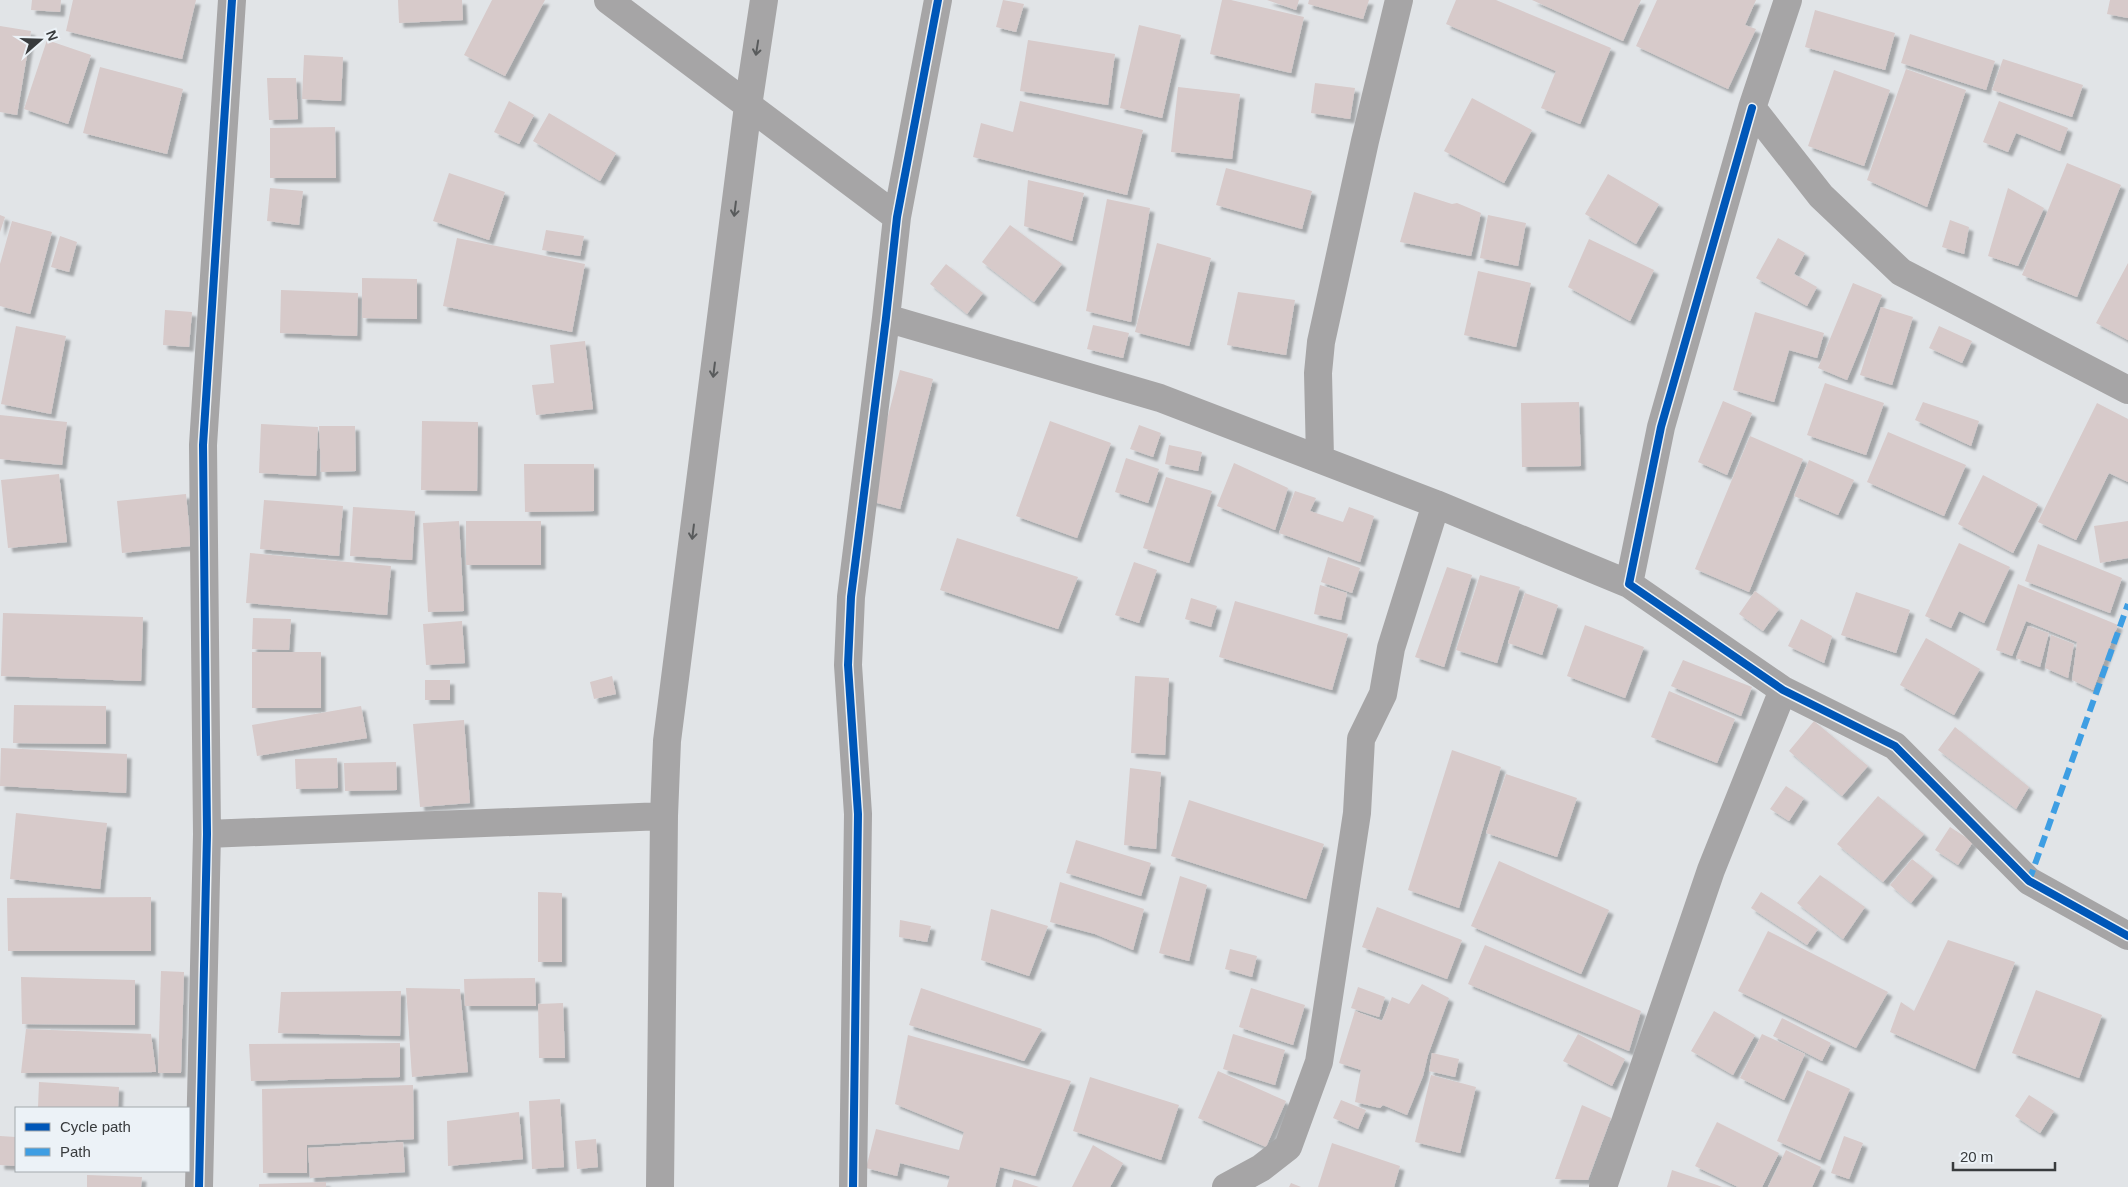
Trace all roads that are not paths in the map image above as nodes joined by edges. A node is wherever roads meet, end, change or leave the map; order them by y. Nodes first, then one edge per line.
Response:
1 (232, 0) edge
2 (608, 0) edge
3 (764, 0) edge
4 (938, 0) edge
5 (1400, 0) edge
6 (1788, 0) edge
7 (748, 106) junction
8 (1752, 108) junction
9 (897, 216) junction
10 (886, 318) junction
11 (2128, 390) edge
12 (1320, 458) junction
13 (1436, 504) junction
14 (1628, 584) junction
15 (1783, 690) junction
16 (664, 816) junction
17 (207, 834) junction
18 (2128, 936) edge
19 (199, 1187) edge
20 (660, 1187) edge
21 (853, 1187) edge
22 (1226, 1187) edge
23 (1603, 1187) edge

1 - 17 street
2 - 7 street
3 -> 7 street
4 - 9 street
5 - 12 street
6 - 8 street
7 - 9 street
7 -> 16 street
8 - 11 street
8 - 14 street
9 - 10 street
10 - 12 street
10 - 21 street
12 - 13 street
13 - 14 street
13 - 22 street
14 - 15 street
15 - 18 street
15 - 23 street
16 - 17 street
16 - 20 street
17 - 19 street

